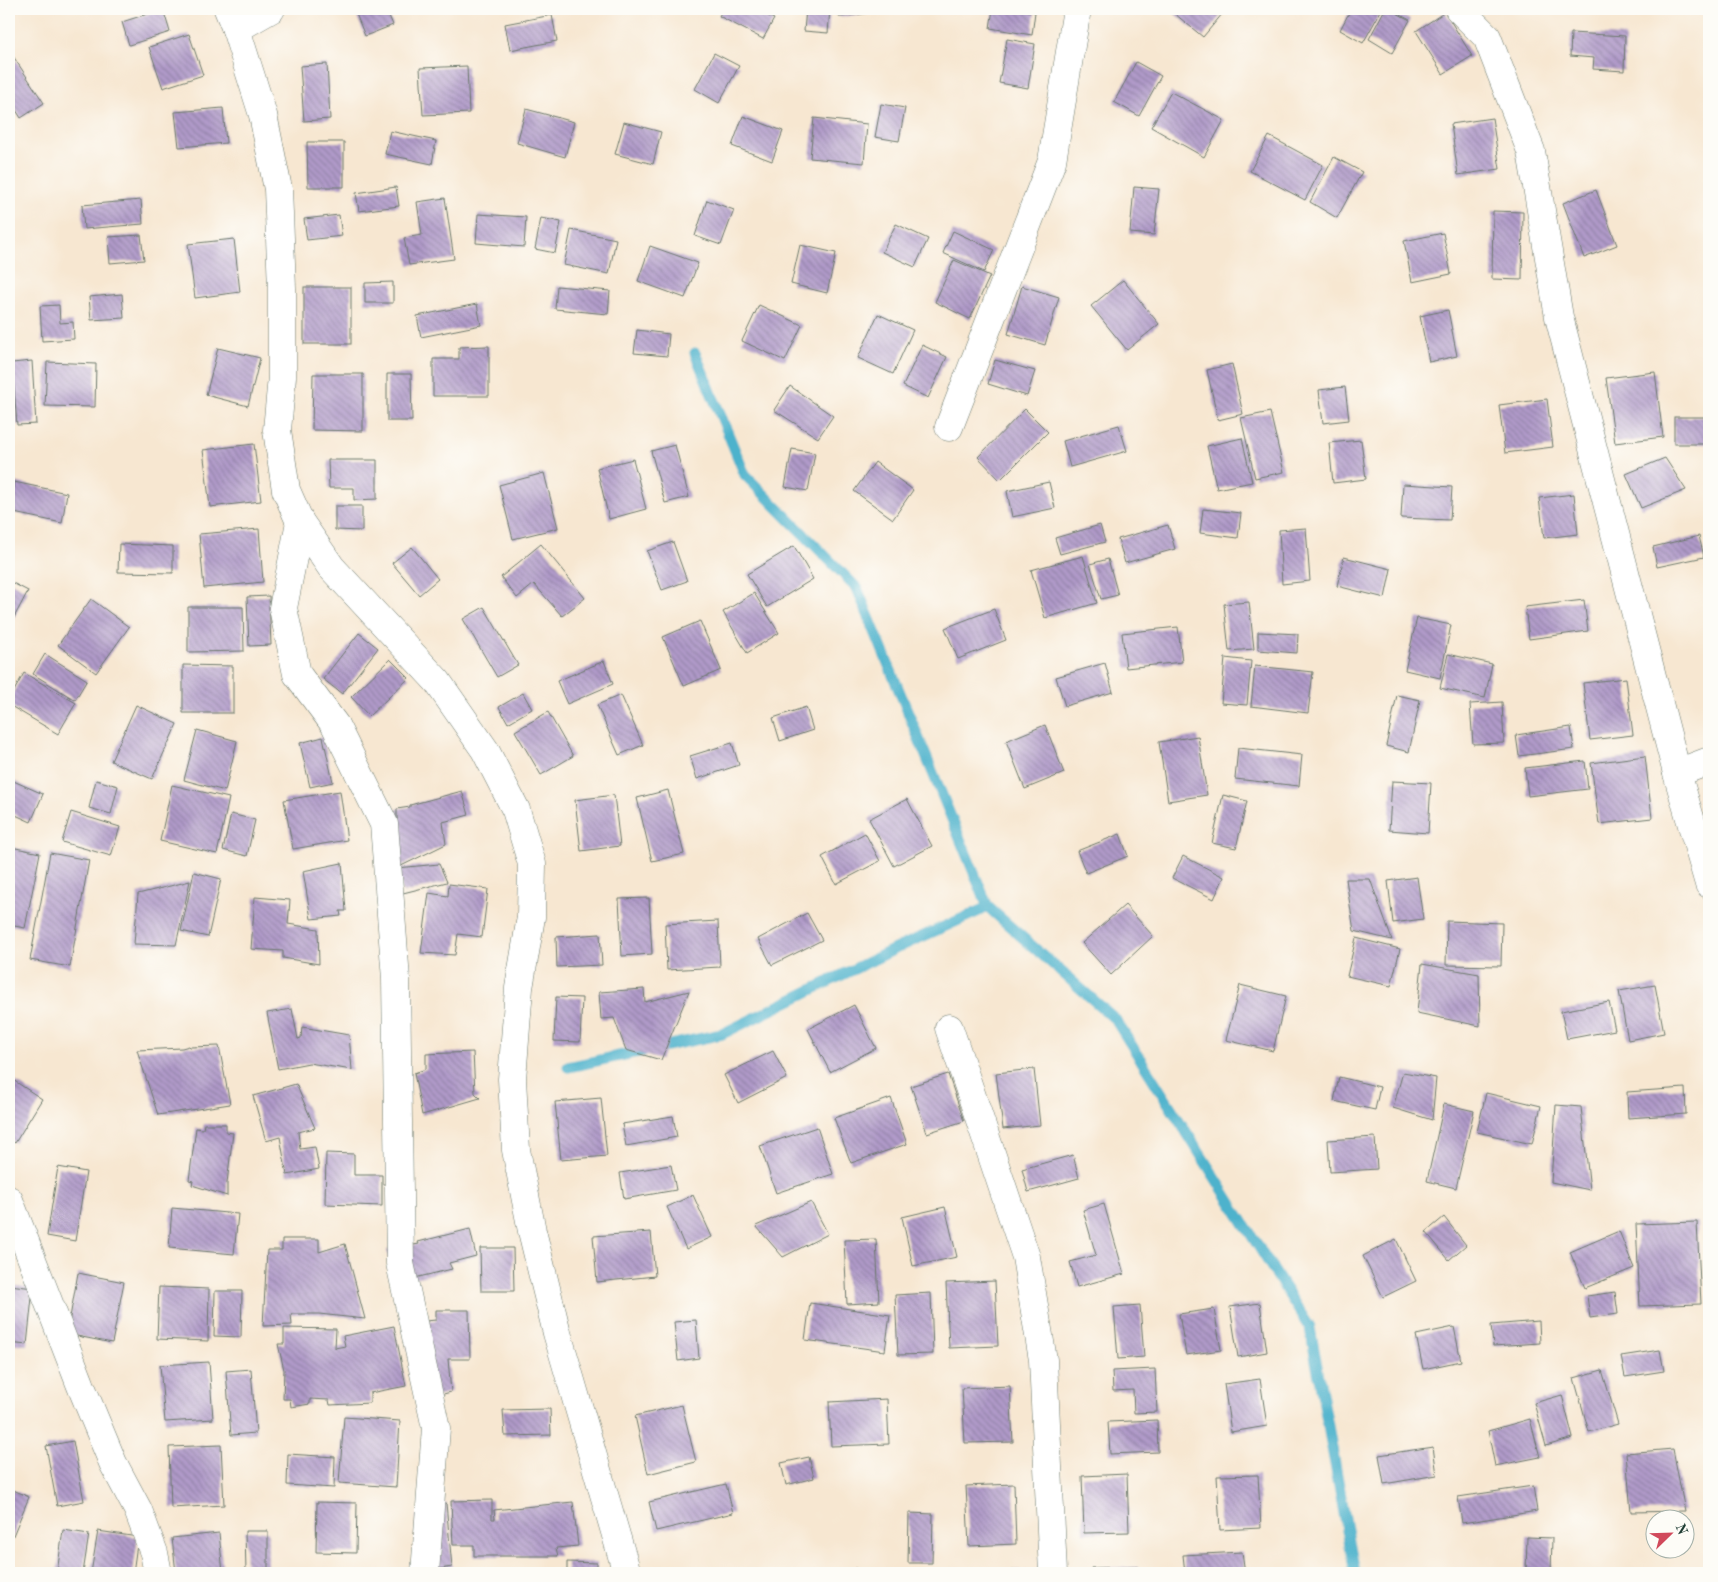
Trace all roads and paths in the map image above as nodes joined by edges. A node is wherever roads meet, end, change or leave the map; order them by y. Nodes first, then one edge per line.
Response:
1 (272, 9) edge
2 (1077, 9) edge
3 (1459, 9) edge
4 (232, 19) edge
5 (949, 427) dead end
6 (300, 522) junction
7 (1709, 761) edge
8 (1677, 773) junction
9 (1709, 884) edge
10 (949, 1028) dead end
11 (9, 1200) edge
12 (158, 1573) edge
13 (425, 1573) edge
14 (627, 1573) edge
15 (1053, 1573) edge

1 - 4 street
2 - 5 street
3 - 8 street
4 - 6 street
6 - 13 street
6 - 14 street
7 - 8 street
8 - 9 street
10 - 15 street
11 - 12 street

